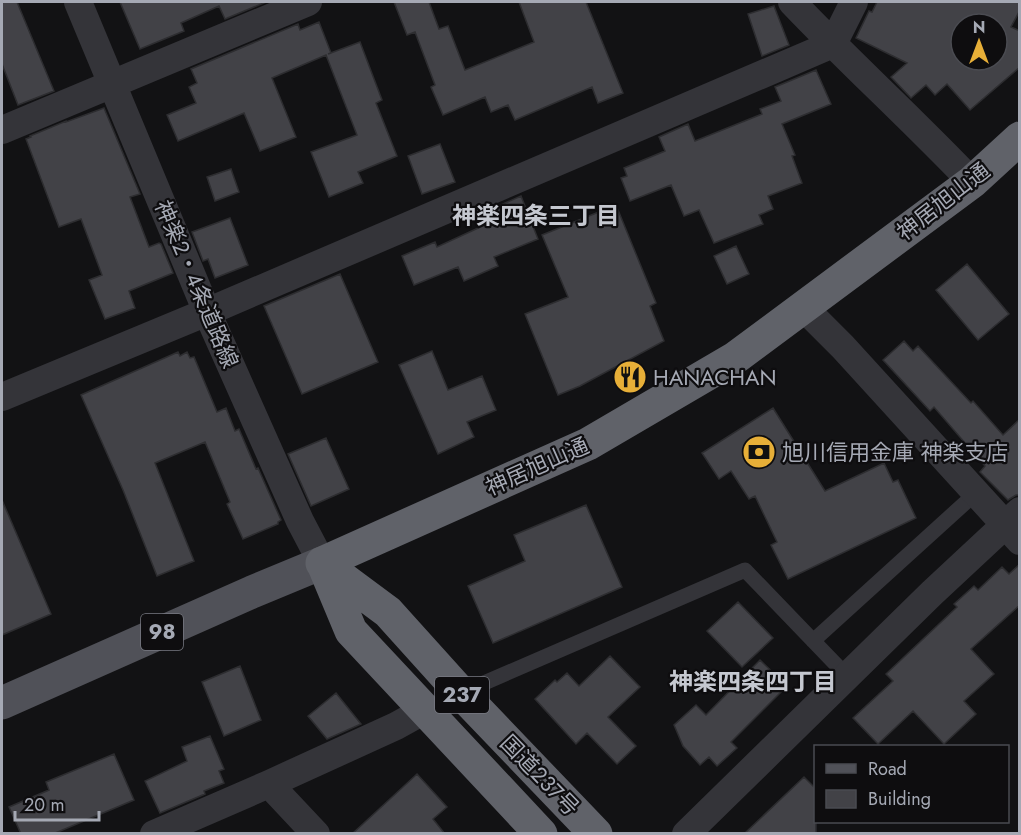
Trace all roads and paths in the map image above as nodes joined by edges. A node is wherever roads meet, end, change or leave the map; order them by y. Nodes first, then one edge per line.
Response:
1 (78, 2) edge
2 (308, 2) edge
3 (792, 2) edge
4 (854, 2) edge
5 (833, 44) junction
6 (112, 83) junction
7 (2, 130) edge
8 (1020, 138) edge
9 (972, 182) junction
10 (804, 308) junction
11 (207, 312) junction
12 (2, 397) edge
13 (976, 493) junction
14 (1015, 526) edge
15 (322, 562) junction
16 (813, 641) junction
17 (847, 676) junction
18 (461, 693) junction
19 (2, 703) edge
20 (425, 710) junction
21 (269, 784) junction
22 (154, 834) edge
23 (316, 834) edge
24 (542, 834) edge
25 (596, 834) edge
26 (686, 834) edge

1 - 6 street, 神楽2・4条道路線
2 - 6 street
3 - 5 street
4 - 5 street
5 - 9 street
5 - 11 street
6 - 7 street
6 - 11 street, 神楽2・4条道路線
8 - 9 highway, 神居旭山通
9 - 10 highway, 神居旭山通
10 - 13 street
10 - 15 highway, 神居旭山通
11 - 12 street
11 - 15 street, 神楽2・4条道路線
13 - 14 street
13 - 16 lane
14 - 17 street
15 - 18 highway, 国道237号 / 237
15 - 19 main road, 神居旭山通 / 98
15 - 20 highway, 国道237号 / 237
16 - 17 lane
16 - 18 lane
17 - 26 street
18 - 25 highway, 国道237号 / 237
20 - 21 street
20 - 24 highway, 国道237号 / 237
21 - 22 street
21 - 23 street

